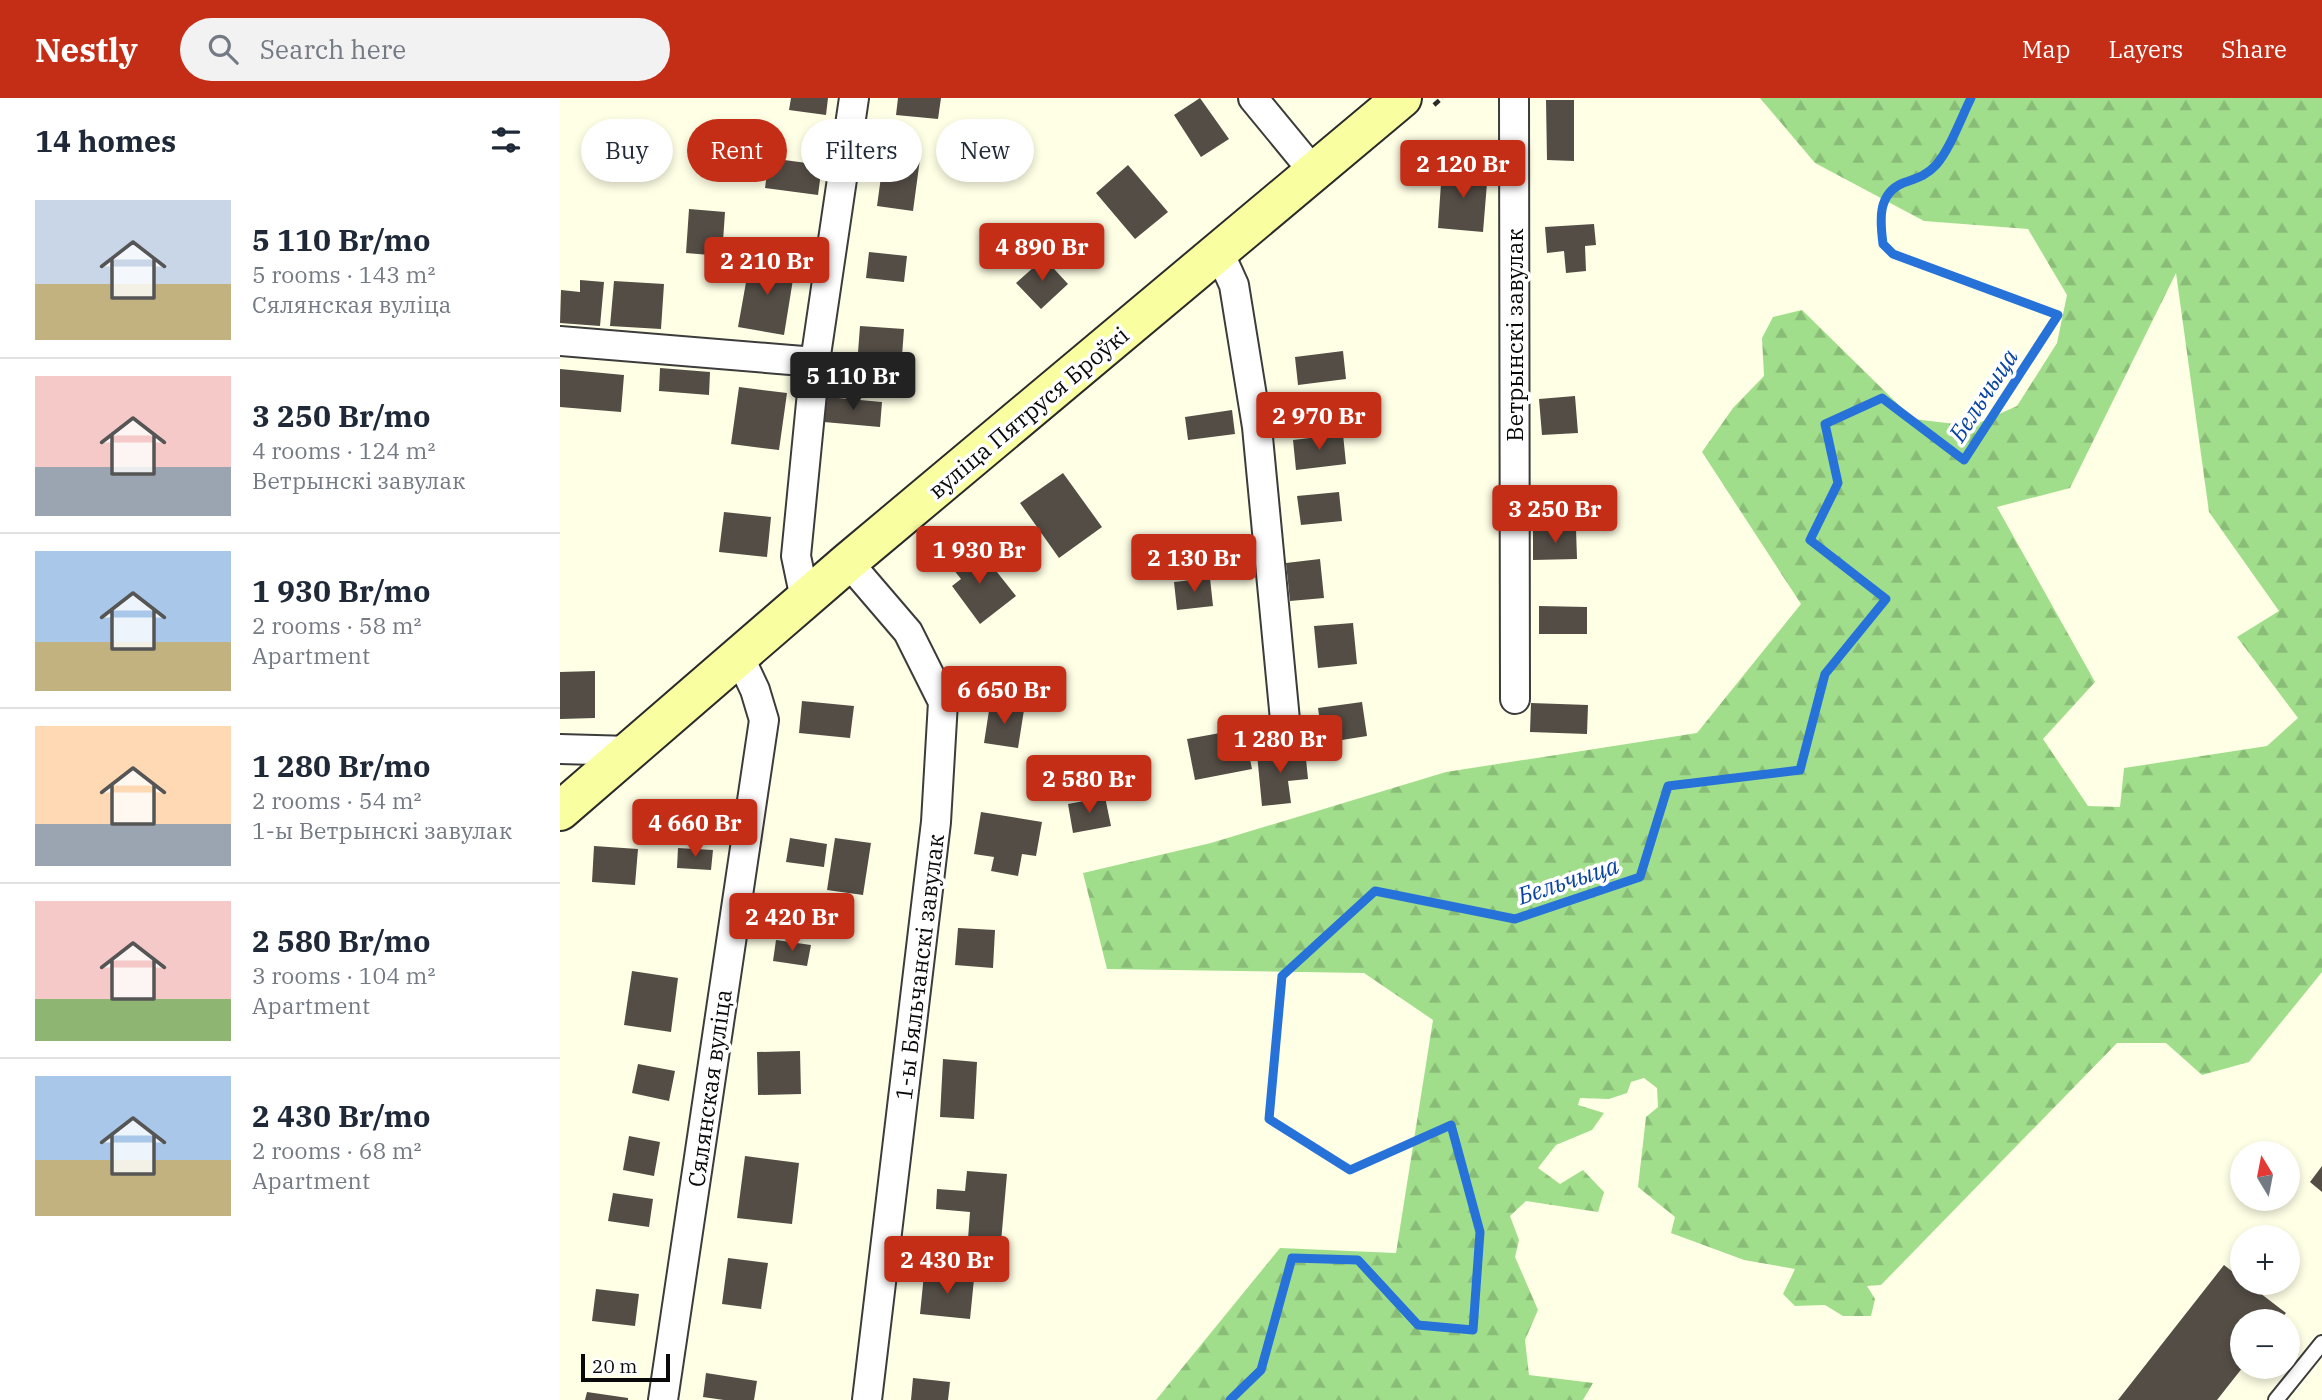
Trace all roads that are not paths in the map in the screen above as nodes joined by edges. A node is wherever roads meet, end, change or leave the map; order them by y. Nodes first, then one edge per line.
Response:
1 (855, 98) edge
2 (1253, 98) edge
3 (1402, 98) edge
4 (1514, 98) edge
5 (1314, 171) junction
6 (1219, 252) junction
7 (560, 341) edge
8 (815, 362) junction
9 (848, 562) junction
10 (805, 599) junction
11 (739, 656) junction
12 (1515, 699) dead end
13 (1285, 720) dead end
14 (560, 749) edge
15 (631, 751) junction
16 (560, 811) edge
17 (2322, 1343) edge
18 (663, 1400) edge
19 (867, 1400) edge
20 (2276, 1400) edge

1 - 8 street
2 - 5 street
3 - 5 main road, вуліца Пятруся Броўкі
4 - 12 street, Ветрынскі завулак
5 - 6 main road, вуліца Пятруся Броўкі
6 - 9 main road, вуліца Пятруся Броўкі
6 - 13 street
7 - 8 street
8 - 10 street
9 - 10 main road, вуліца Пятруся Броўкі
9 - 19 street, 1-ы Бяльчанскі завулак
10 - 11 main road, вуліца Пятруся Броўкі
11 - 15 main road, вуліца Пятруся Броўкі
11 - 18 street, Сялянская вуліца
14 - 15 street
15 - 16 main road, вуліца Пятруся Броўкі
17 - 20 lane

